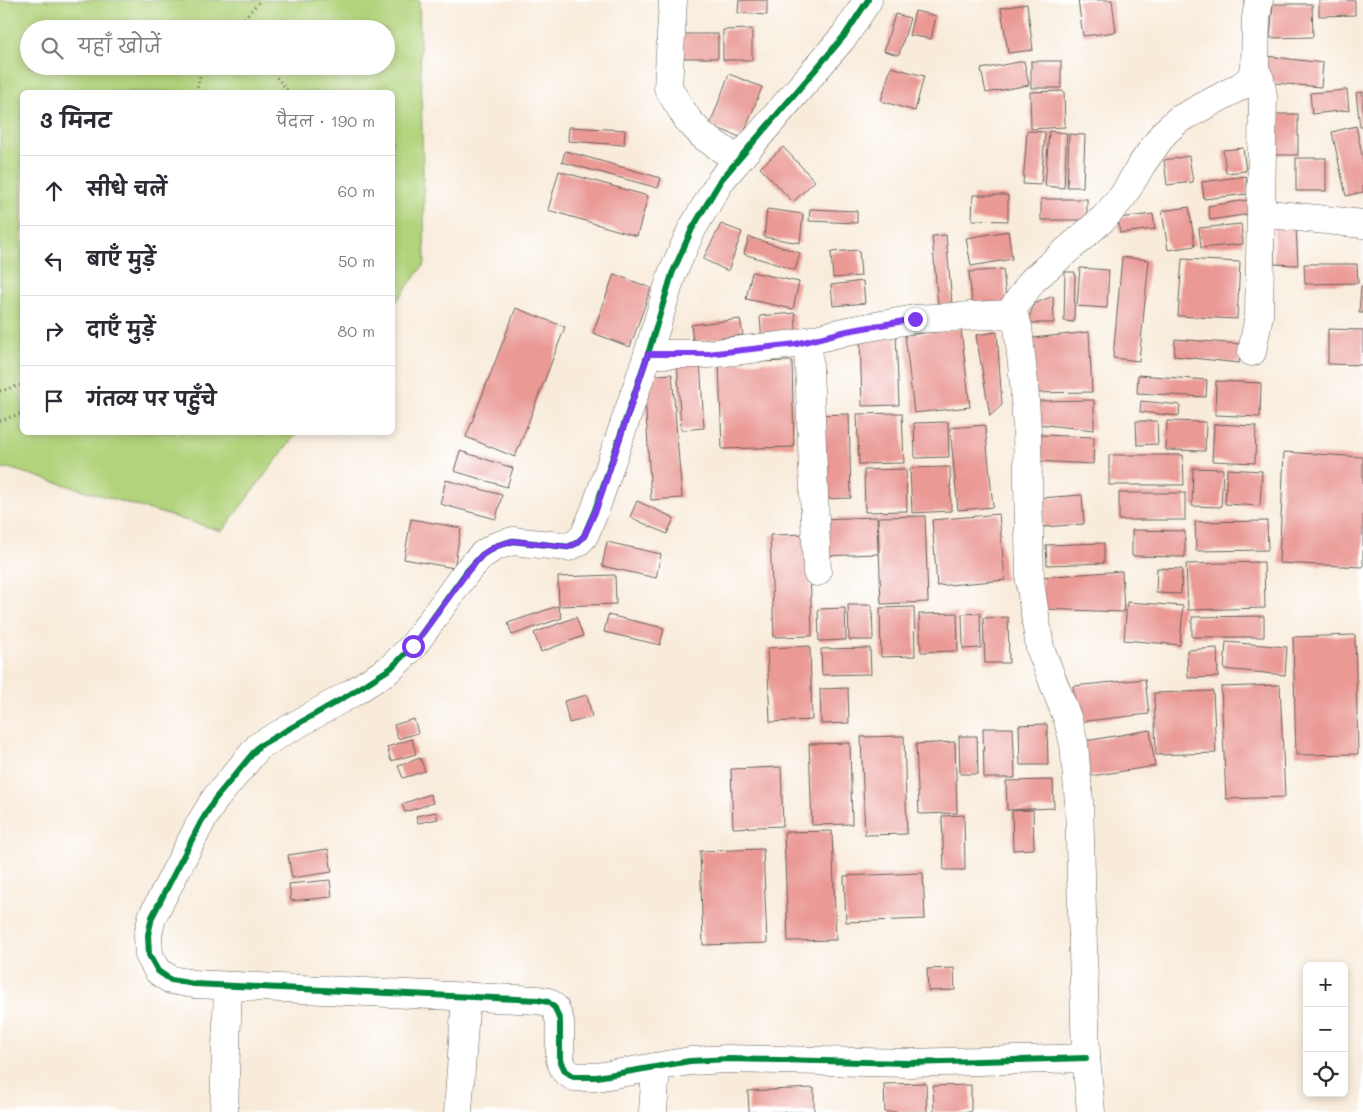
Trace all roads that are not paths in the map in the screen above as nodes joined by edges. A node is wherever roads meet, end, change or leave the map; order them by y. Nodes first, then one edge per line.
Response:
1 (673, 0) edge
2 (868, 0) edge
3 (1259, 0) edge
4 (1255, 69) junction
5 (738, 160) junction
6 (1261, 213) junction
7 (1363, 224) edge
8 (1009, 314) junction
9 (808, 341) junction
10 (1252, 352) dead end
11 (648, 354) junction
12 (817, 572) dead end
13 (228, 986) junction
14 (466, 996) junction
15 (1086, 1058) junction
16 (656, 1067) junction
17 (224, 1112) edge
18 (458, 1112) edge
19 (653, 1112) edge
20 (1091, 1112) edge

1 - 5 street
2 - 5 street
3 - 4 street
4 - 6 street
4 - 8 street
5 - 11 street
6 - 7 street
6 - 10 street
8 - 9 street
8 - 15 street
9 - 11 street
9 - 12 street
11 - 13 street
13 - 14 street
13 - 17 street
14 - 16 street
14 - 18 street
15 - 16 street
15 - 20 street
16 - 19 street

